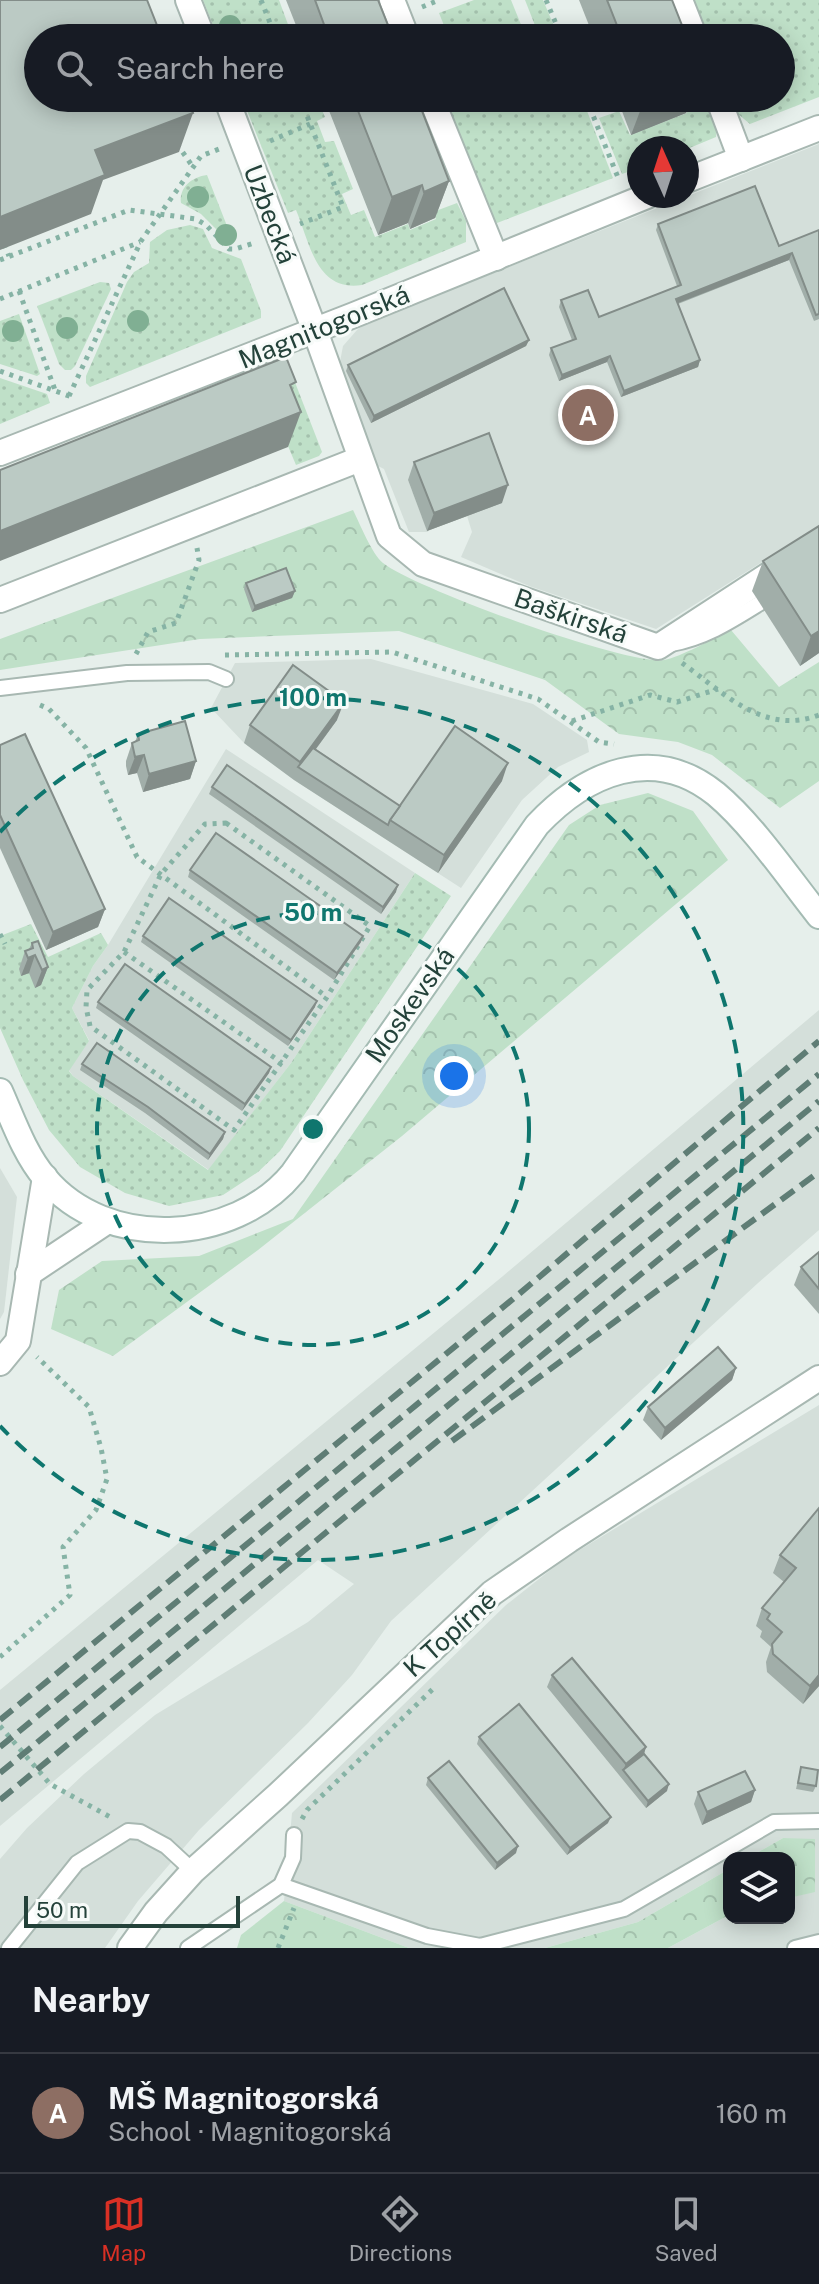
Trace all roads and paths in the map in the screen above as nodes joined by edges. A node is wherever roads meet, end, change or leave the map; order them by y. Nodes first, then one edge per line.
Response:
1 (188, 0) edge
2 (261, 0) edge
3 (392, 0) edge
4 (546, 0) edge
5 (680, 0) edge
6 (197, 24) edge
7 (270, 24) edge
8 (401, 24) edge
9 (555, 24) edge
10 (689, 24) edge
11 (231, 112) edge
12 (305, 112) edge
13 (437, 112) edge
14 (593, 112) edge
15 (723, 112) edge
16 (310, 124) junction
17 (819, 128) edge
18 (176, 140) edge
19 (244, 146) junction
20 (741, 159) junction
21 (193, 167) junction
22 (699, 175) edge
23 (627, 180) edge
24 (627, 204) edge
25 (161, 213) junction
26 (13, 229) edge
27 (0, 234) edge
28 (278, 234) junction
29 (141, 241) junction
30 (242, 247) dead end
31 (9, 256) junction
32 (496, 258) junction
33 (0, 260) edge
34 (19, 291) junction
35 (0, 299) edge
36 (315, 331) junction
37 (0, 371) edge
38 (55, 390) junction
39 (69, 396) junction
40 (81, 399) dead end
41 (0, 453) edge
42 (360, 459) junction
43 (193, 524) junction
44 (819, 542) edge
45 (0, 600) edge
46 (760, 603) dead end
47 (658, 647) junction
48 (180, 672) junction
49 (127, 673) junction
50 (226, 679) dead end
51 (4, 687) edge
52 (718, 689) junction
53 (538, 699) dead end
54 (819, 715) edge
55 (571, 722) dead end
56 (161, 874) junction
57 (819, 916) edge
58 (0, 934) edge
59 (5, 944) dead end
60 (124, 952) junction
61 (327, 997) junction
62 (282, 1063) junction
63 (0, 1091) edge
64 (45, 1177) junction
65 (106, 1222) junction
66 (28, 1274) junction
67 (18, 1341) junction
68 (0, 1363) edge
69 (819, 1378) edge
70 (0, 1657) edge
71 (441, 1681) dead end
72 (0, 1726) edge
73 (819, 1821) edge
74 (128, 1831) junction
75 (294, 1835) joint
76 (193, 1871) junction
77 (281, 1885) junction
78 (300, 1892) junction
79 (819, 1942) edge
80 (9, 1948) edge
81 (130, 1948) edge
82 (188, 1948) edge
83 (278, 1948) edge
84 (795, 1948) edge

1 - 6 street
2 - 7 path
3 - 8 street
4 - 9 path
5 - 10 street
11 - 19 street, Uzbecká
12 - 16 path
13 - 32 street
14 - 23 path
15 - 20 street
16 - 19 path
16 - 28 path
17 - 20 street
18 - 21 path
19 - 21 path
19 - 28 street, Uzbecká
20 - 22 street
21 - 25 path
24 - 32 street, Magnitogorská
25 - 29 path
25 - 30 path
25 - 31 path
26 - 27 path
27 - 31 path
28 - 36 street, Uzbecká
29 - 34 path
29 - 39 path
31 - 33 path
32 - 36 street, Magnitogorská
34 - 35 path
34 - 38 path
36 - 41 street, Magnitogorská
36 - 42 street, Baškirská
37 - 38 path
38 - 39 path
39 - 40 path
42 - 43 street
42 - 47 street, Baškirská
43 - 45 street
43 - 49 path
44 - 47 street, Baškirská
46 - 47 lane
47 - 52 path
48 - 49 lane
48 - 50 lane
48 - 53 path
49 - 51 lane
51 - 56 path
52 - 54 path
52 - 55 path
56 - 60 path
56 - 61 path
56 - 61 path
57 - 65 street, Moskevská
58 - 59 path
60 - 62 path
60 - 62 path
61 - 62 path
63 - 64 street, Moskevská
64 - 65 street, Moskevská
64 - 66 street
65 - 66 street
66 - 67 street
67 - 68 street
67 - 70 path
69 - 76 street, K Topírně
71 - 75 path
72 - 74 path
73 - 78 lane
74 - 76 lane
74 - 80 lane
75 - 77 lane
76 - 81 street, K Topírně
77 - 78 lane
77 - 82 lane
78 - 83 path
79 - 84 lane

